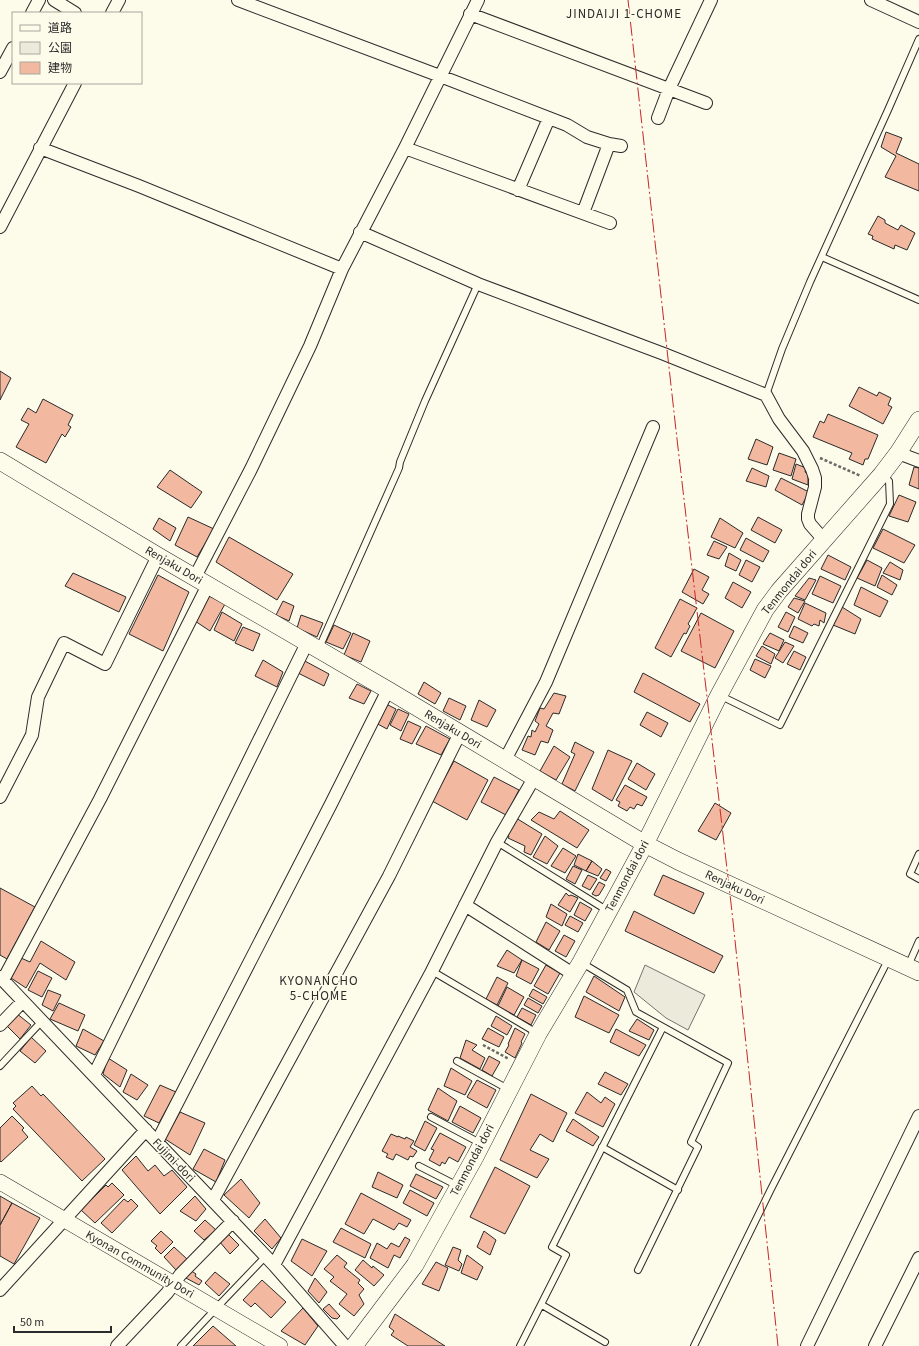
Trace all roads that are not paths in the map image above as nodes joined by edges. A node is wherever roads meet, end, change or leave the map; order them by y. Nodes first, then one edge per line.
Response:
1 (39, 0) edge
2 (54, 0) edge
3 (119, 0) edge
4 (238, 0) edge
5 (478, 0) edge
6 (711, 0) edge
7 (871, 0) edge
8 (33, 12) edge
9 (73, 12) edge
10 (113, 12) edge
11 (470, 14) junction
12 (919, 22) edge
13 (919, 39) edge
14 (12, 50) edge
15 (0, 72) edge
16 (440, 76) junction
17 (75, 84) edge
18 (669, 89) junction
19 (706, 103) dead end
20 (549, 118) junction
21 (658, 118) dead end
22 (40, 148) junction
23 (405, 148) junction
24 (518, 190) junction
25 (583, 213) junction
26 (610, 223) dead end
27 (0, 226) edge
28 (360, 232) junction
29 (822, 257) junction
30 (342, 269) junction
31 (478, 284) junction
32 (919, 300) edge
33 (766, 395) junction
34 (919, 420) edge
35 (653, 427) dead end
36 (898, 453) junction
37 (0, 461) edge
38 (919, 461) edge
39 (878, 478) junction
40 (824, 540) junction
41 (158, 556) junction
42 (202, 581) junction
43 (313, 646) junction
44 (388, 690) junction
45 (720, 695) junction
46 (460, 733) junction
47 (505, 760) junction
48 (534, 778) junction
49 (0, 797) edge
50 (497, 842) junction
51 (645, 844) junction
52 (919, 854) edge
53 (919, 878) edge
54 (465, 905) junction
55 (608, 912) junction
56 (919, 941) edge
57 (889, 959) junction
58 (577, 968) junction
59 (913, 970) edge
60 (432, 971) junction
61 (2, 978) edge
62 (23, 1001) junction
63 (42, 1021) junction
64 (0, 1025) edge
65 (663, 1027) junction
66 (538, 1034) junction
67 (457, 1061) dead end
68 (0, 1066) edge
69 (94, 1075) junction
70 (509, 1090) junction
71 (919, 1116) edge
72 (431, 1117) dead end
73 (146, 1130) junction
74 (157, 1142) junction
75 (481, 1144) junction
76 (602, 1147) junction
77 (419, 1166) dead end
78 (0, 1182) edge
79 (458, 1186) junction
80 (678, 1190) junction
81 (213, 1200) junction
82 (65, 1220) junction
83 (233, 1221) junction
84 (919, 1258) edge
85 (270, 1260) junction
86 (638, 1270) dead end
87 (173, 1284) junction
88 (0, 1290) edge
89 (542, 1305) junction
90 (216, 1308) junction
91 (606, 1342) dead end
92 (116, 1346) edge
93 (181, 1346) edge
94 (280, 1346) edge
95 (345, 1346) edge
96 (354, 1346) edge
97 (520, 1346) edge
98 (694, 1346) edge
99 (807, 1346) edge
100 (875, 1346) edge

1 - 8 street
2 - 9 street
3 - 10 street
4 - 16 street
5 - 11 street
6 - 18 street
7 - 12 street
11 - 16 street
11 - 18 street
13 - 29 lane
14 - 15 street
16 - 20 street
16 - 23 street
17 - 22 street
18 - 19 street
18 - 21 street
20 - 24 street
20 - 25 street
22 - 27 street
22 - 30 street
23 - 24 street
23 - 28 street
24 - 25 street
25 - 26 street
28 - 30 street
28 - 31 street
29 - 32 lane
29 - 33 lane
30 - 42 street
31 - 33 street
31 - 43 lane
33 - 40 street
34 - 36 main road, Tenmondai dori
35 - 47 street
36 - 38 street
36 - 39 main road, Tenmondai dori
37 - 41 main road, Renjaku Dori
39 - 40 main road, Tenmondai dori
39 - 45 lane
40 - 45 main road, Tenmondai dori
41 - 42 main road, Renjaku Dori
41 - 49 street
42 - 43 main road, Renjaku Dori
42 - 61 street
43 - 44 main road, Renjaku Dori
43 - 69 street
44 - 46 main road, Renjaku Dori
44 - 74 street
45 - 51 main road, Tenmondai dori
46 - 47 main road, Renjaku Dori
46 - 81 street
47 - 48 main road, Renjaku Dori
48 - 50 street
48 - 51 main road, Renjaku Dori
50 - 54 street
50 - 55 lane
51 - 55 main road, Tenmondai dori
51 - 57 main road, Renjaku Dori
52 - 53 lane
54 - 58 street
54 - 60 street
55 - 58 main road, Tenmondai dori
56 - 59 lane
57 - 59 main road, Renjaku Dori
57 - 98 lane
58 - 65 lane
58 - 66 main road, Tenmondai dori
60 - 66 lane
60 - 85 street
61 - 62 street, Fujimi-dori
62 - 63 street, Fujimi-dori
62 - 64 street
63 - 68 lane
63 - 69 street, Fujimi-dori
65 - 76 lane
65 - 80 lane
66 - 70 main road, Tenmondai dori
67 - 70 lane
69 - 73 street, Fujimi-dori
70 - 75 main road, Tenmondai dori
71 - 99 street
72 - 75 lane
73 - 74 street, Fujimi-dori
73 - 82 street
74 - 81 street, Fujimi-dori
75 - 79 main road, Tenmondai dori
76 - 80 lane
76 - 89 lane
77 - 79 lane
78 - 82 street, Kyonan Community Dori
79 - 96 main road, Tenmondai dori
80 - 86 lane
81 - 83 street, Fujimi-dori
82 - 87 street, Kyonan Community Dori
82 - 88 street
83 - 85 street, Fujimi-dori
83 - 87 street
84 - 100 street
85 - 90 lane
85 - 95 street, Fujimi-dori
87 - 90 street, Kyonan Community Dori
87 - 92 street
89 - 91 lane
89 - 97 lane
90 - 93 lane
90 - 94 street, Kyonan Community Dori

